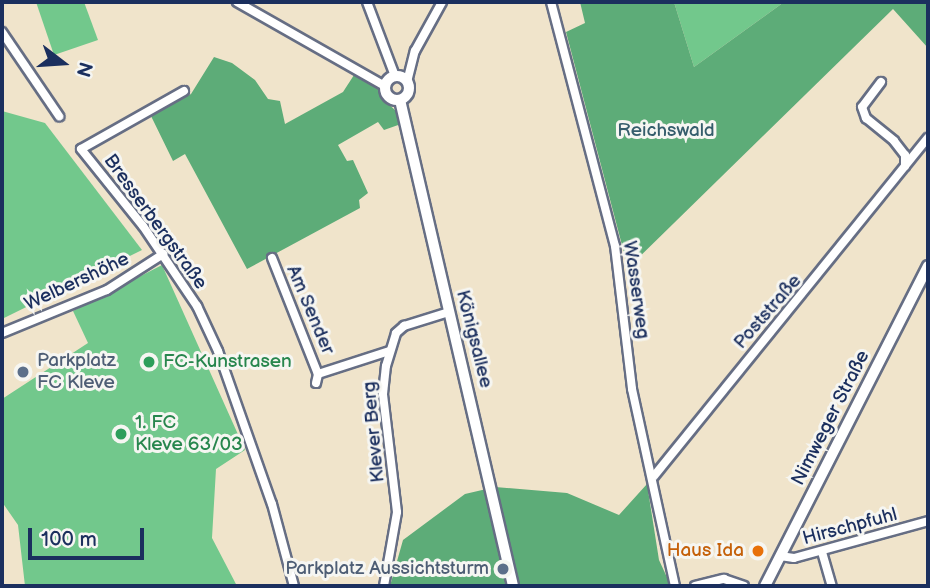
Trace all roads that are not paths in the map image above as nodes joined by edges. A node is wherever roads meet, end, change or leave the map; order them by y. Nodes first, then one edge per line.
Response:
1 (237, 2) edge
2 (367, 2) edge
3 (442, 2) edge
4 (551, 2) edge
5 (2, 32) edge
6 (396, 76) junction
7 (407, 82) junction
8 (881, 82) dead end
9 (385, 86) junction
10 (184, 91) dead end
11 (400, 100) junction
12 (59, 116) dead end
13 (928, 138) edge
14 (905, 166) junction
15 (163, 254) junction
16 (272, 258) dead end
17 (928, 266) edge
18 (449, 312) junction
19 (2, 333) edge
20 (389, 351) junction
21 (654, 477) junction
22 (928, 521) edge
23 (822, 551) junction
24 (780, 556) junction
25 (294, 586) edge
26 (384, 586) edge
27 (513, 586) edge
28 (675, 586) edge
29 (695, 586) edge
30 (744, 586) edge
31 (765, 586) edge
32 (832, 586) edge

1 - 9 street
2 - 6 street
3 - 7 street
4 - 21 street, Wasserweg
5 - 12 street
6 - 7 street
6 - 9 street
7 - 11 street
8 - 14 street
9 - 11 street
10 - 15 street, Bresserbergstraße
11 - 18 street, Königsallee
13 - 14 street, Poststraße
14 - 21 street, Poststraße
15 - 19 street, Welbershöhe
15 - 25 street, Bresserbergstraße
16 - 20 street, Am Sender
17 - 24 street, Nimweger Straße
18 - 20 street, Klever Berg
18 - 27 street, Königsallee
20 - 26 street, Klever Berg
21 - 28 street, Wasserweg
22 - 23 street, Hirschpfuhl
23 - 24 street, Hirschpfuhl
23 - 32 street
24 - 31 street, Nimweger Straße
29 - 30 street

